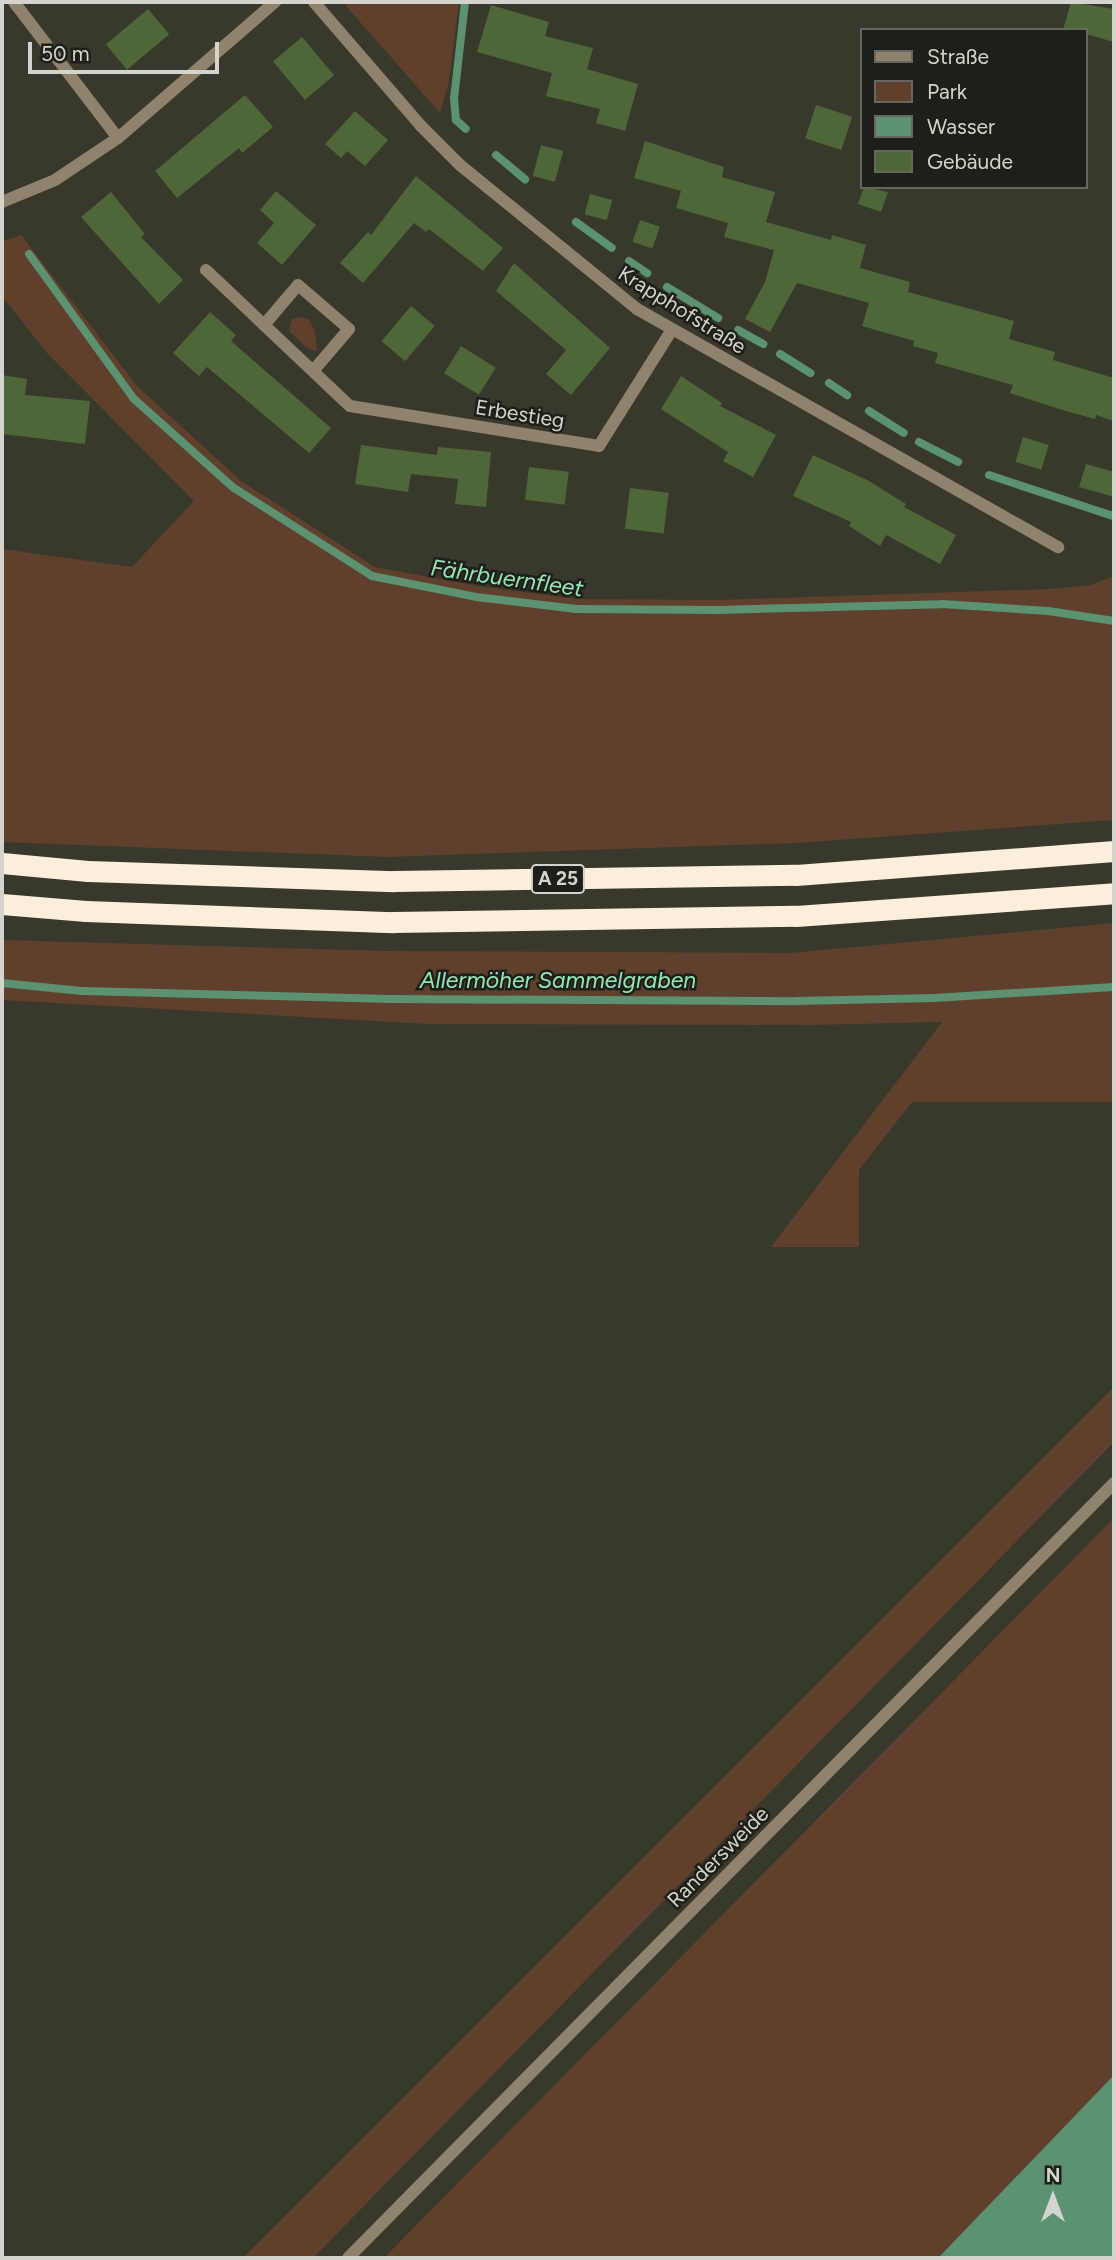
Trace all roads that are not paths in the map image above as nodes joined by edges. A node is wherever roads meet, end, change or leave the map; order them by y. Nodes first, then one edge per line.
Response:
1 (14, 2) edge
2 (275, 2) edge
3 (314, 2) edge
4 (118, 138) junction
5 (2, 202) edge
6 (205, 270) dead end
7 (264, 325) junction
8 (671, 331) junction
9 (313, 371) junction
10 (1058, 547) dead end
11 (1114, 851) edge
12 (2, 863) edge
13 (1114, 893) edge
14 (2, 904) edge
15 (1114, 1483) edge
16 (348, 2258) edge

1 - 4 street
2 - 4 street
3 - 8 street, Krapphofstraße
4 - 5 street
6 - 7 street, Erbestieg
7 - 9 street, Erbestieg
7 - 9 street
8 - 9 street, Erbestieg
8 - 10 street, Krapphofstraße
11 - 12 highway, A 25
13 - 14 highway, A 25
15 - 16 street, Randersweide

